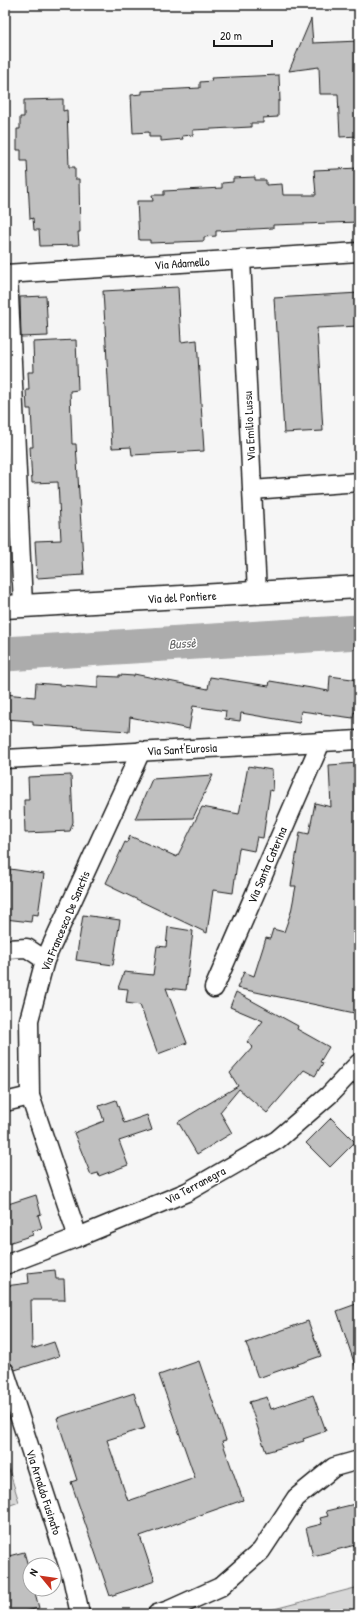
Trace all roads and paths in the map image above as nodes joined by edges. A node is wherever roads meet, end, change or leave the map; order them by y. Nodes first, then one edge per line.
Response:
1 (359, 252) edge
2 (241, 259) junction
3 (7, 274) edge
4 (359, 482) edge
5 (252, 490) junction
6 (359, 587) edge
7 (257, 593) junction
8 (14, 606) edge
9 (359, 740) edge
10 (321, 742) junction
11 (141, 751) junction
12 (5, 759) edge
13 (5, 949) edge
14 (45, 960) junction
15 (214, 988) dead end
16 (359, 1063) edge
17 (30, 1096) junction
18 (5, 1102) edge
19 (78, 1237) junction
20 (5, 1264) edge
21 (5, 1372) edge
22 (359, 1460) edge
23 (80, 1614) edge
24 (157, 1614) edge

1 - 2 street, Via Adamello
2 - 3 street, Via Adamello
2 - 5 street, Via Emilio Lussu
3 - 8 street
4 - 5 street
5 - 7 street, Via Emilio Lussu
6 - 7 main road, Via del Pontiere
7 - 8 main road, Via del Pontiere
9 - 10 street, Via Sant'Eurosia
10 - 11 street, Via Sant'Eurosia
10 - 15 street, Via Santa Caterina
11 - 12 street, Via Sant'Eurosia
11 - 14 street, Via Francesco De Sanctis
13 - 14 street
14 - 17 street, Via Francesco De Sanctis
16 - 19 street, Via Terranegra
17 - 18 street
17 - 19 street, Via Francesco De Sanctis
19 - 20 street, Via Terranegra
21 - 23 street, Via Arnaldo Fusinato
22 - 24 street

